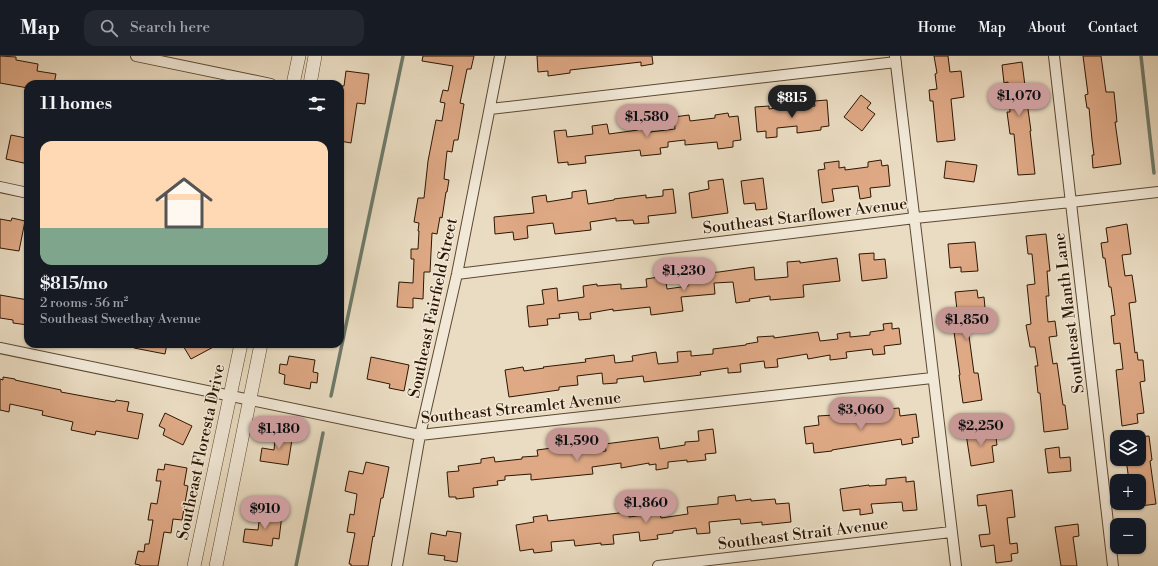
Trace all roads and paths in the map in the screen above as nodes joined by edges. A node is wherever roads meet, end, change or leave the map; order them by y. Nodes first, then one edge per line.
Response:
1 (136, 56) edge
2 (300, 56) edge
3 (315, 56) edge
4 (500, 56) edge
5 (1054, 56) edge
6 (895, 59) edge
7 (252, 80) edge
8 (294, 80) edge
9 (311, 80) edge
10 (490, 109) junction
11 (0, 188) edge
12 (24, 192) edge
13 (1158, 192) edge
14 (1071, 202) junction
15 (915, 218) junction
16 (456, 274) junction
17 (0, 348) edge
18 (240, 348) edge
19 (260, 348) edge
20 (932, 378) junction
21 (230, 396) junction
22 (250, 400) junction
23 (420, 435) junction
24 (951, 532) junction
25 (194, 566) edge
26 (216, 566) edge
27 (396, 566) edge
28 (658, 566) edge
29 (956, 566) edge
30 (1113, 566) edge

1 - 7 street
2 - 8 street
3 - 9 street
4 - 10 street, Southeast Fairfield Street
5 - 14 street, Southeast Manth Lane
6 - 10 street
6 - 15 street
10 - 16 street, Southeast Fairfield Street
11 - 12 street
13 - 14 street, Southeast Starflower Avenue
14 - 15 street, Southeast Starflower Avenue
14 - 30 street, Southeast Manth Lane
15 - 16 street, Southeast Starflower Avenue
15 - 20 street
16 - 23 street, Southeast Fairfield Street
17 - 21 street, Southeast Streamlet Avenue
18 - 21 street, Southeast Floresta Drive
19 - 22 street
20 - 23 street, Southeast Streamlet Avenue
20 - 24 street
21 - 22 street, Southeast Streamlet Avenue
21 - 25 street, Southeast Floresta Drive
22 - 23 street, Southeast Streamlet Avenue
22 - 26 street
23 - 27 street, Southeast Fairfield Street
24 - 28 street, Southeast Strait Avenue
24 - 29 street

